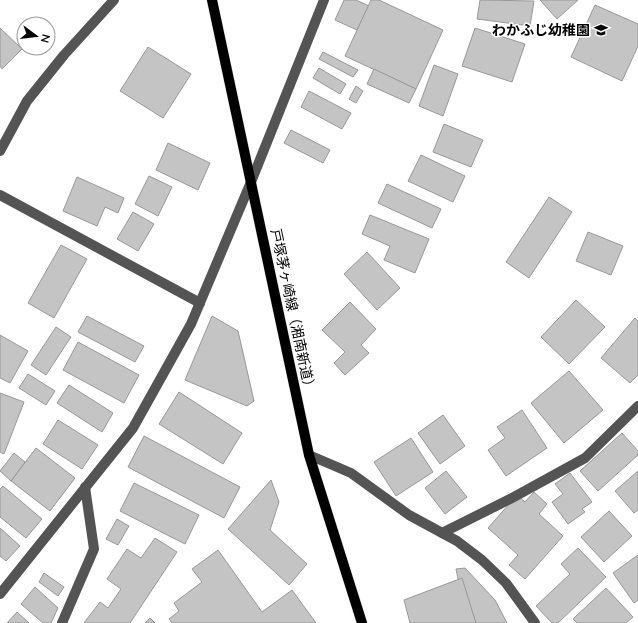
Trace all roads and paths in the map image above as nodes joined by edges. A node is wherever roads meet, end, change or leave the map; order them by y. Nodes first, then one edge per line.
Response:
1 (114, 0) edge
2 (212, 0) edge
3 (324, 0) edge
4 (0, 150) edge
5 (251, 182) junction
6 (0, 195) edge
7 (200, 303) junction
8 (638, 406) edge
9 (309, 456) junction
10 (85, 487) junction
11 (442, 533) junction
12 (0, 594) edge
13 (62, 623) edge
14 (362, 623) edge
15 (535, 623) edge

1 - 4 street
2 - 5 main road, 戸塚茅ヶ崎線（湘南新道）
3 - 5 street
5 - 7 street
5 - 9 main road, 戸塚茅ヶ崎線（湘南新道）
6 - 7 street
7 - 10 street
8 - 11 street
9 - 11 street
9 - 14 main road, 戸塚茅ヶ崎線（湘南新道）
10 - 12 street
10 - 13 street
11 - 15 street

